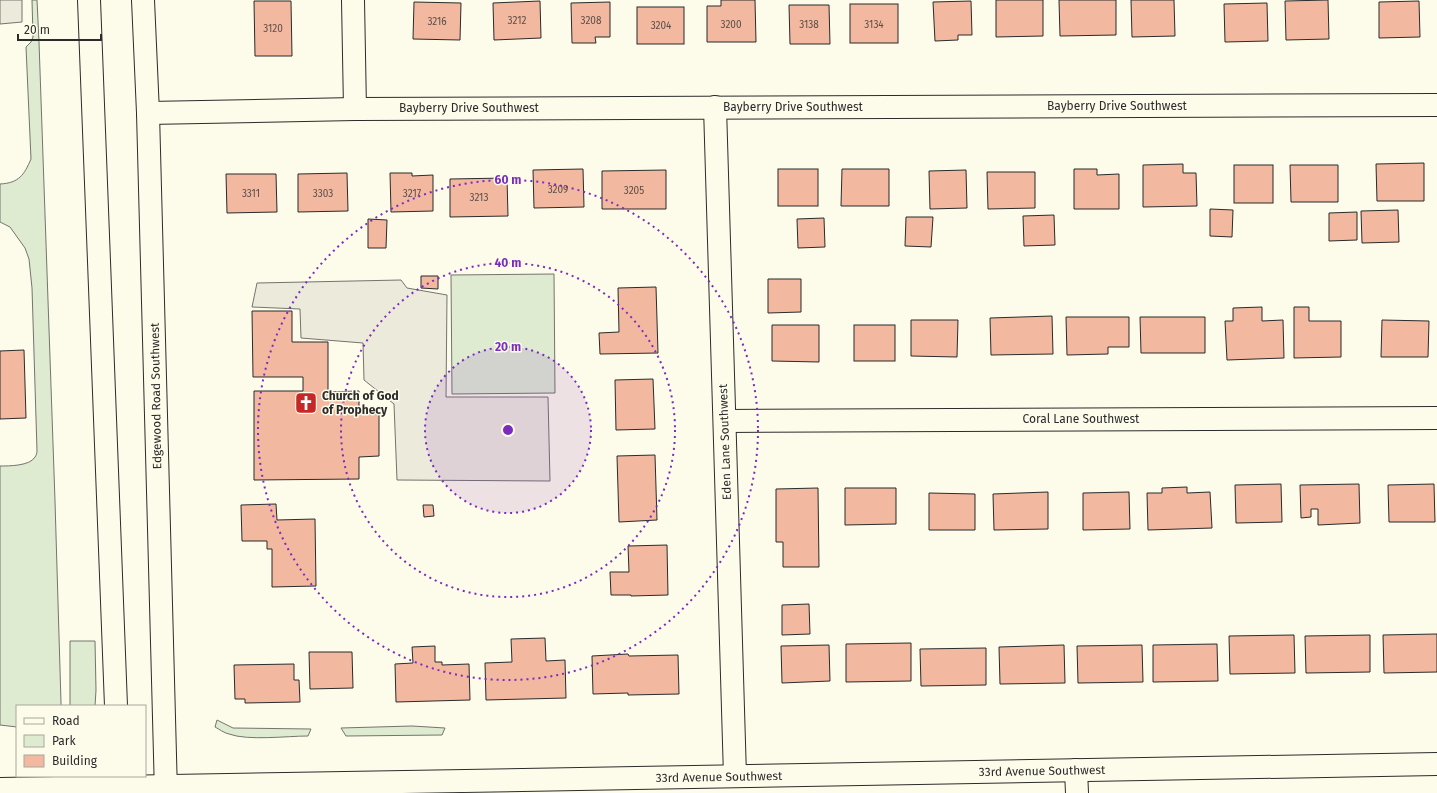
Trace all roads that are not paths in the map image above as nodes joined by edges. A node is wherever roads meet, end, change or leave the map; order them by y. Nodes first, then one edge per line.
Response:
1 (89, 0) edge
2 (353, 0) edge
3 (140, 5) edge
4 (1437, 105) edge
5 (715, 107) junction
6 (354, 109) junction
7 (148, 113) junction
8 (1437, 418) edge
9 (725, 421) junction
10 (116, 705) edge
11 (1437, 764) edge
12 (1076, 770) junction
13 (736, 776) junction
14 (119, 786) edge
15 (574, 786) edge
16 (0, 789) edge
17 (166, 790) edge
18 (1077, 793) edge

1 - 10 street
2 - 6 street
3 - 7 street, Edgewood Road Southwest
4 - 5 street, Bayberry Drive Southwest
5 - 6 street, Bayberry Drive Southwest
5 - 9 street, Eden Lane Southwest
6 - 7 street, Bayberry Drive Southwest
7 - 17 street, Edgewood Road Southwest
8 - 9 street, Coral Lane Southwest
9 - 13 street, Eden Lane Southwest
11 - 12 street, 33rd Avenue Southwest
12 - 13 street, 33rd Avenue Southwest
12 - 18 street
13 - 15 street, 33rd Avenue Southwest
14 - 16 street, 33rd Avenue Southwest
14 - 17 street, 33rd Avenue Southwest
15 - 17 street, 33rd Avenue Southwest

